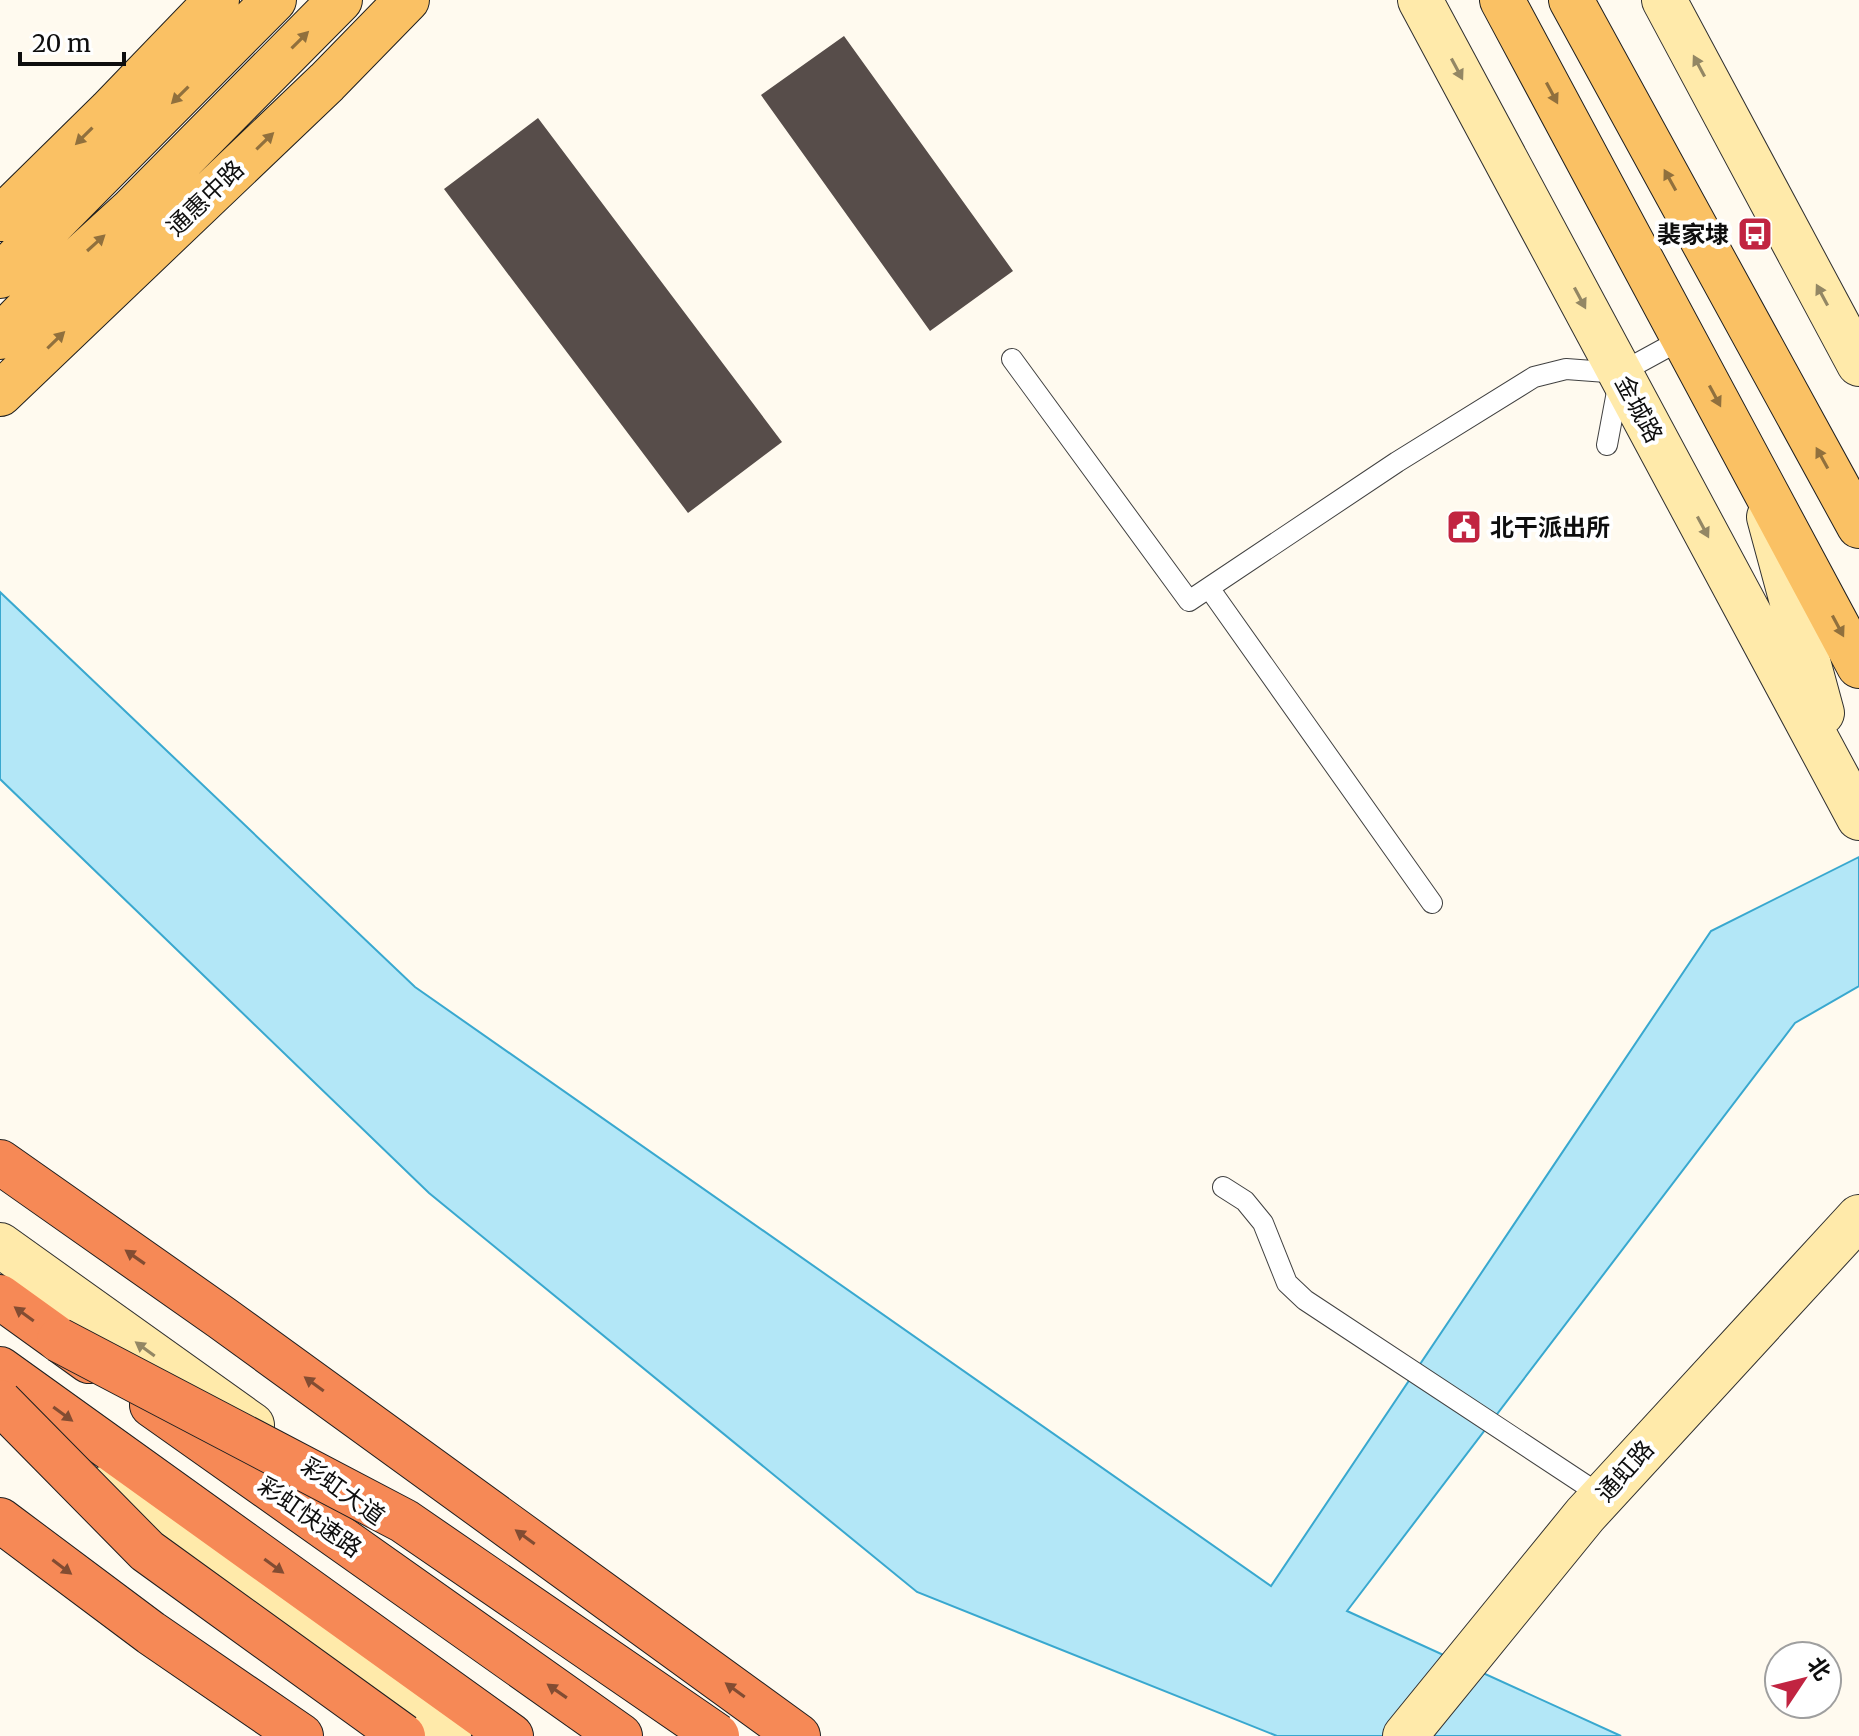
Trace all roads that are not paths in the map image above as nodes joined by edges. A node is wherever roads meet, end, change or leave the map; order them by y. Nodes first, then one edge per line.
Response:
1 (217, 0) edge
2 (274, 0) edge
3 (340, 0) edge
4 (407, 0) edge
5 (1420, 0) edge
6 (1502, 0) edge
7 (1571, 0) edge
8 (1664, 0) edge
9 (0, 219) edge
10 (0, 276) edge
11 (0, 337) edge
12 (1684, 338) junction
13 (1012, 359) dead end
14 (1859, 364) edge
15 (1620, 373) junction
16 (0, 394) edge
17 (1607, 445) dead end
18 (1759, 480) junction
19 (1859, 526) edge
20 (1209, 588) junction
21 (1859, 666) edge
22 (1850, 800) edge
23 (1432, 903) dead end
24 (0, 1162) edge
25 (1223, 1187) dead end
26 (1859, 1217) edge
27 (0, 1245) edge
28 (0, 1297) edge
29 (59, 1340) junction
30 (0, 1369) edge
31 (0, 1402) edge
32 (0, 1416) edge
33 (1602, 1496) junction
34 (0, 1520) edge
35 (301, 1736) edge
36 (403, 1736) edge
37 (449, 1736) edge
38 (511, 1736) edge
39 (620, 1736) edge
40 (687, 1736) edge
41 (717, 1736) edge
42 (798, 1736) edge
43 (1405, 1736) edge

1 -> 9 main road
2 -> 10 main road
11 -> 3 main road, 通惠中路
16 -> 4 main road, 通惠中路
5 -> 15 main road, 金城路
6 -> 12 main road
19 -> 7 main road
14 -> 8 main road
12 - 15 lane
12 -> 18 main road
13 - 20 lane
15 - 17 lane
15 - 20 lane
15 -> 22 main road, 金城路
18 -> 21 main road
18 - 22 main road
20 - 23 lane
42 -> 24 highway
25 - 33 lane
26 - 33 main road, 通虹路
40 -> 27 main road, 彩虹大道
29 -> 28 highway, 彩虹快速路
39 -> 29 highway, 彩虹快速路, bridge
29 - 41 highway, bridge
30 -> 38 highway
31 - 36 highway, bridge
32 - 37 main road
33 - 43 main road, 通虹路
34 -> 35 highway

